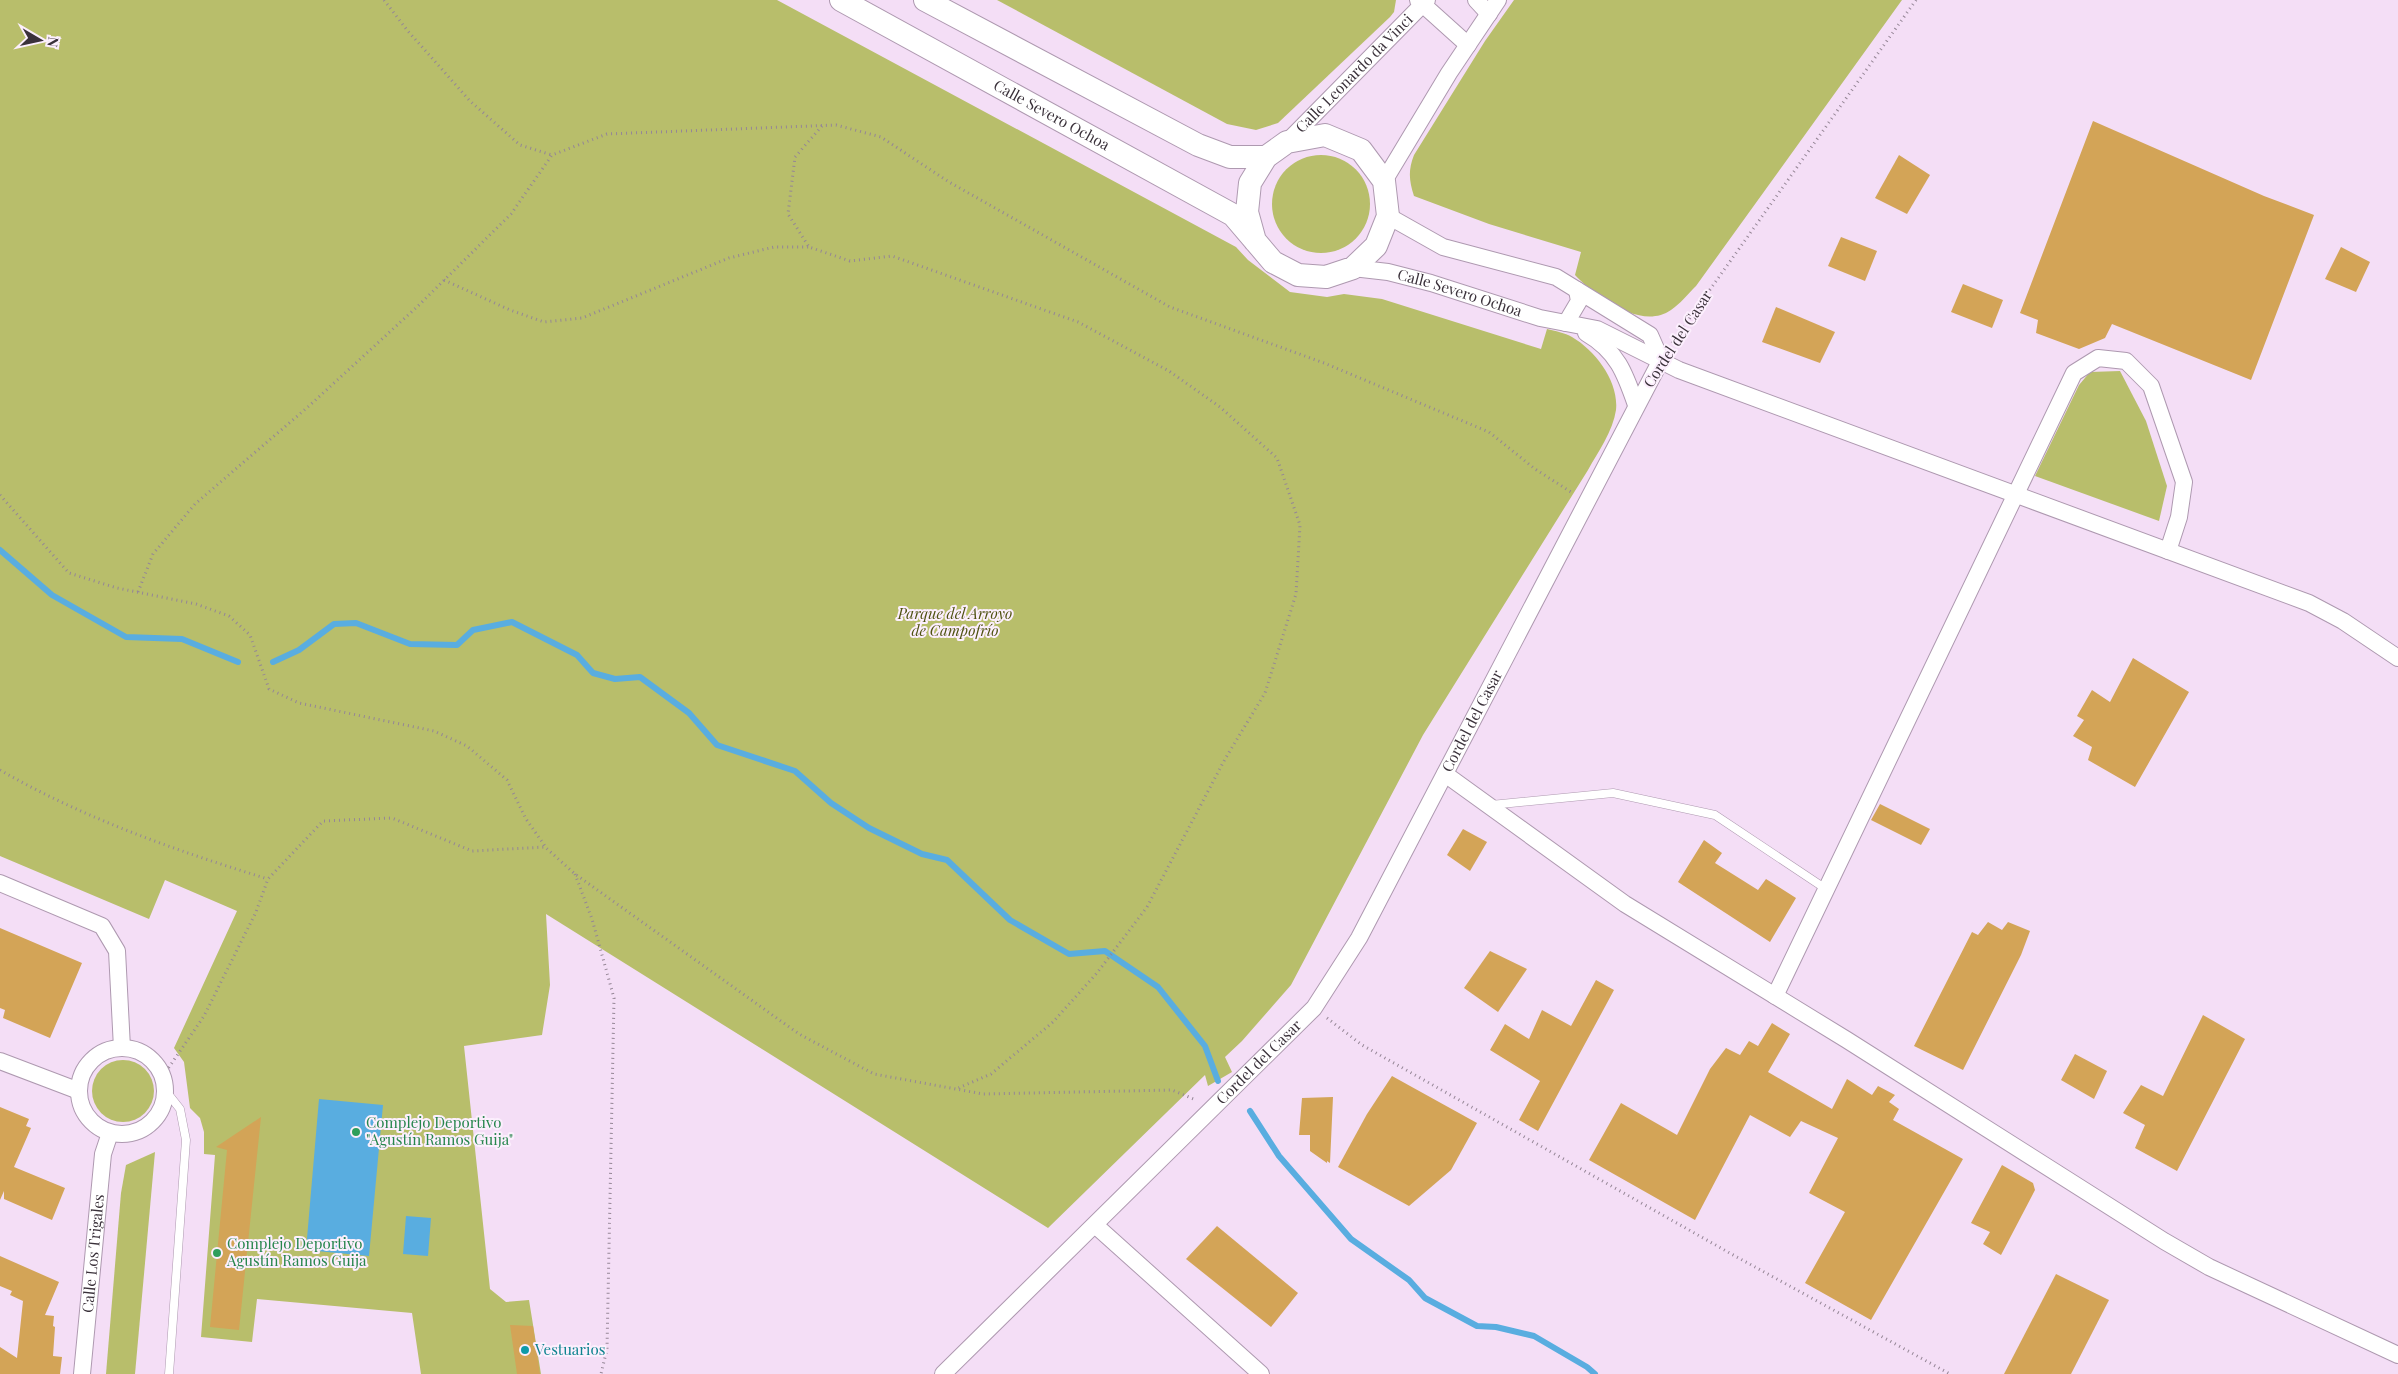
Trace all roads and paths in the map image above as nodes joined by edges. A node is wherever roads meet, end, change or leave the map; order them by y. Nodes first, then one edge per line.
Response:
1 (384, 0) edge
2 (841, 0) edge
3 (924, 0) edge
4 (1476, 0) edge
5 (1498, 0) edge
6 (1916, 0) edge
7 (1423, 2) edge
8 (1489, 14) junction
9 (1468, 45) junction
10 (822, 126) junction
11 (1287, 142) junction
12 (552, 155) junction
13 (1266, 157) junction
14 (1384, 181) junction
15 (1388, 216) junction
16 (1255, 241) junction
17 (809, 247) junction
18 (1353, 268) junction
19 (444, 280) junction
20 (1577, 290) junction
21 (1566, 323) junction
22 (1660, 360) junction
23 (1636, 405) junction
24 (2015, 494) junction
25 (0, 495) edge
26 (1587, 502) junction
27 (2168, 551) junction
28 (138, 592) junction
29 (2398, 658) edge
30 (0, 770) edge
31 (1445, 774) junction
32 (1490, 805) junction
33 (545, 847) junction
34 (575, 874) junction
35 (268, 879) junction
36 (0, 882) edge
37 (1826, 889) junction
38 (1775, 996) junction
39 (1314, 1008) junction
40 (122, 1048) junction
41 (0, 1061) edge
42 (164, 1083) junction
43 (956, 1089) junction
44 (78, 1091) junction
45 (1214, 1108) junction
46 (110, 1133) junction
47 (1095, 1225) junction
48 (2398, 1355) edge
49 (82, 1374) edge
50 (169, 1374) edge
51 (601, 1374) edge
52 (943, 1374) edge
53 (1261, 1374) edge
54 (1950, 1374) edge

1 - 12 path
2 - 16 main road, Calle Severo Ochoa
3 - 13 main road
4 - 8 street
5 - 8 street
6 - 22 path, Cordel del Casar
7 - 9 street, Calle Leonardo da Vinci
7 - 11 street, Calle Leonardo da Vinci
8 - 9 street
9 - 14 street
10 - 12 path
10 - 17 path
10 - 26 path
11 - 13 main road
11 - 14 main road
12 - 19 path
13 - 16 main road
14 - 15 main road
15 - 18 main road
15 - 20 street
16 - 18 main road
17 - 19 path
17 - 43 path
18 - 21 street, Calle Severo Ochoa
19 - 28 path
20 - 21 street
20 - 22 street
21 - 22 street, Calle Severo Ochoa
21 - 23 street, Calle Severo Ochoa
22 - 23 street, Cordel del Casar
22 - 24 street, Calle Severo Ochoa
23 - 26 street, Cordel del Casar
24 - 27 street, Calle Severo Ochoa
24 - 27 street
24 - 37 street
25 - 28 path
26 - 31 street, Cordel del Casar
27 - 29 street, Calle Severo Ochoa
28 - 33 path
30 - 35 path
31 - 32 street
31 - 39 street, Cordel del Casar
32 - 37 lane
32 - 38 street
33 - 34 path
33 - 35 path
34 - 43 path
34 - 51 path
35 - 42 path
36 - 40 street
37 - 38 street
38 - 48 street
39 - 45 street, Cordel del Casar
39 - 54 path
40 - 42 street
40 - 44 street
41 - 44 street
42 - 46 street
42 - 50 lane
43 - 45 path
44 - 46 street
45 - 47 street, Cordel del Casar
46 - 49 street, Calle Los Trigales
47 - 52 street, Cordel del Casar
47 - 53 street

